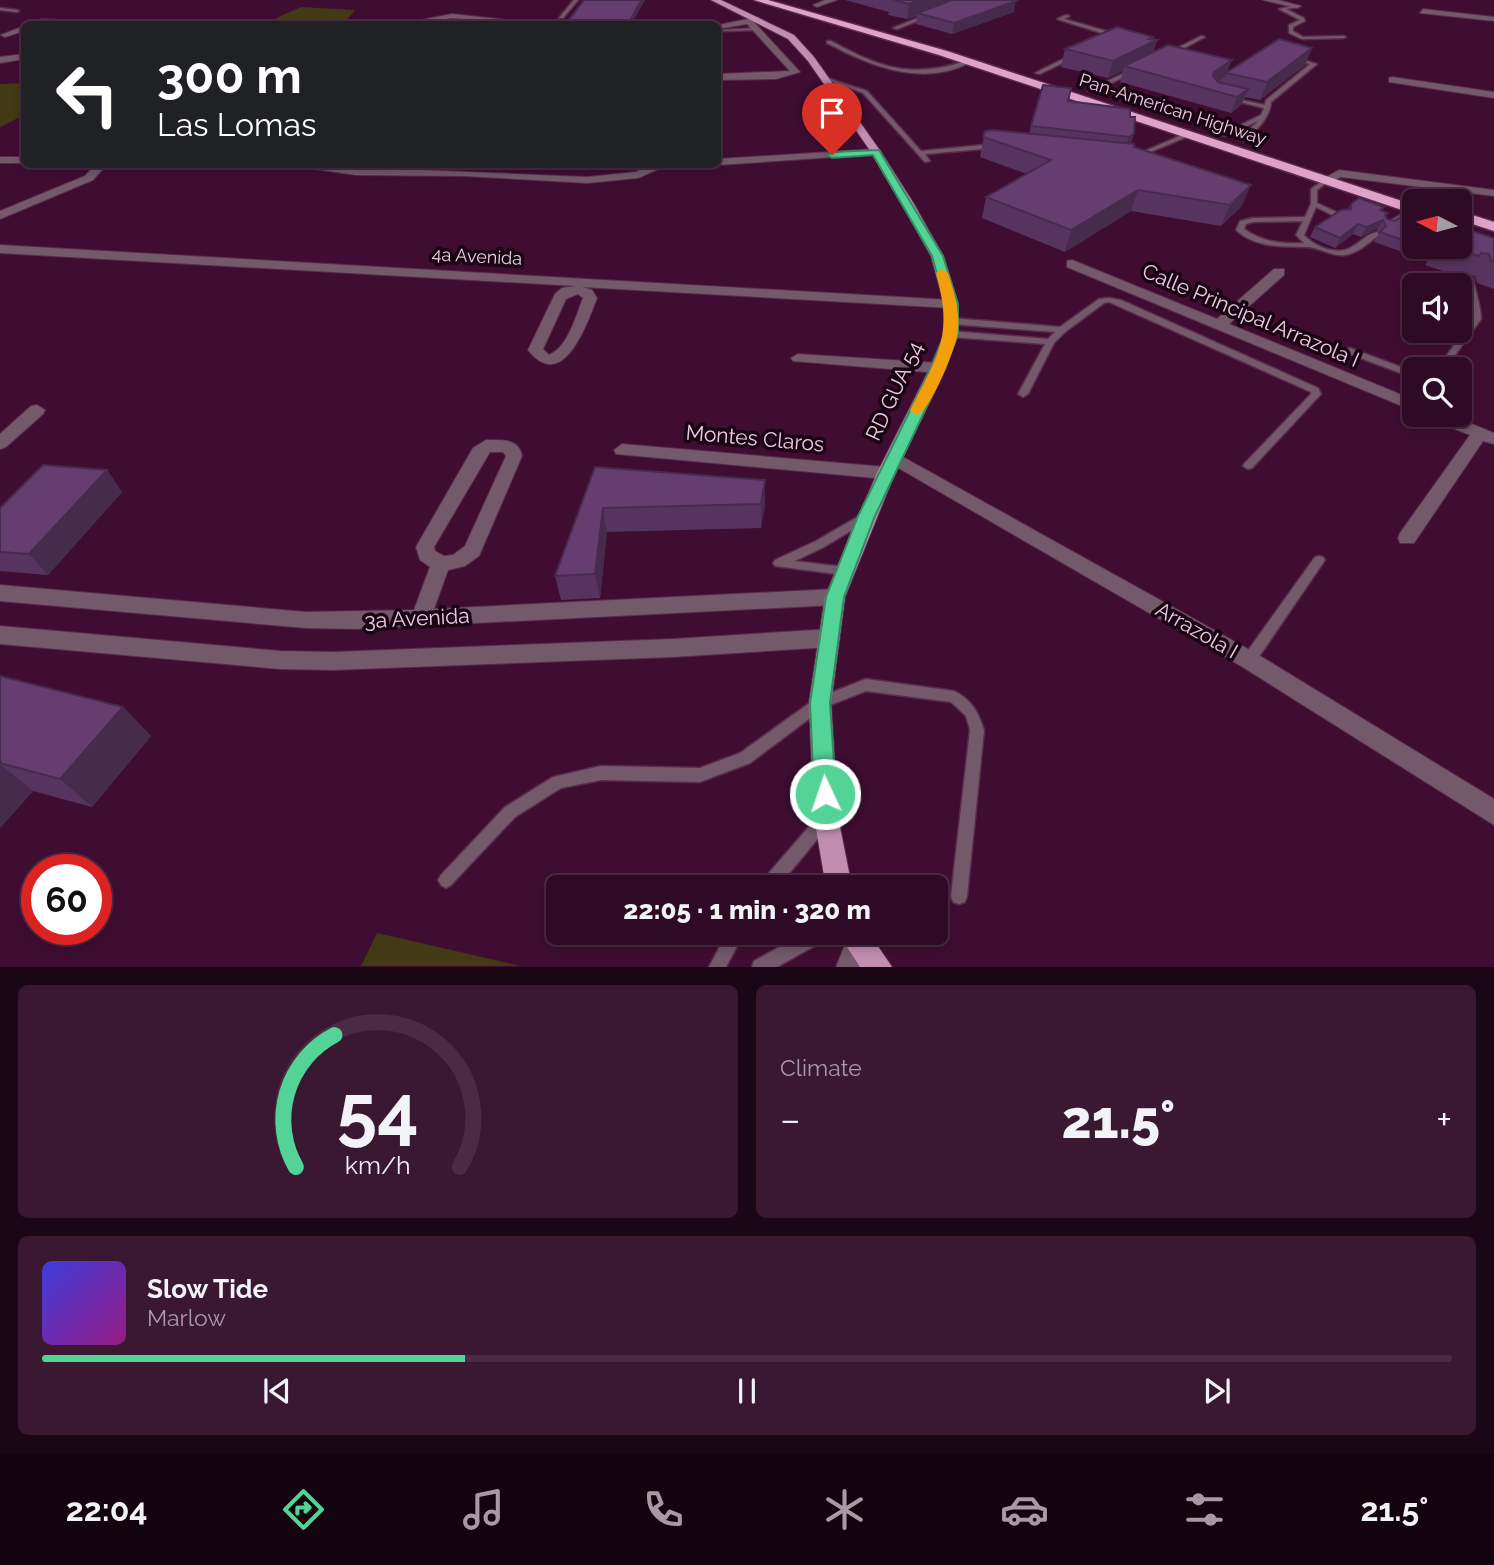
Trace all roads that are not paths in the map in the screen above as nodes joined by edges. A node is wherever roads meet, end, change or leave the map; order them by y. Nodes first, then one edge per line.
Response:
1 (576, 0) edge
2 (715, 0) edge
3 (758, 0) edge
4 (778, 0) edge
5 (796, 0) edge
6 (1267, 0) edge
7 (731, 2) edge
8 (833, 5) edge
9 (1297, 6) joint
10 (0, 9) edge
11 (17, 11) dead end
12 (1423, 11) dead end
13 (937, 12) edge
14 (1068, 16) dead end
15 (561, 18) dead end
16 (865, 19) dead end
17 (1494, 19) edge
18 (422, 21) edge
19 (499, 21) edge
20 (754, 23) junction
21 (895, 28) junction
22 (21, 29) edge
23 (721, 29) edge
24 (5, 35) dead end
25 (1203, 37) dead end
26 (1344, 37) dead end
27 (829, 41) dead end
28 (1097, 45) edge
29 (1086, 50) edge
30 (1166, 55) edge
31 (21, 57) edge
32 (992, 57) dead end
33 (1291, 57) edge
34 (0, 60) edge
35 (1004, 61) dead end
36 (966, 63) junction
37 (1141, 67) edge
38 (1038, 73) junction
39 (721, 76) edge
40 (826, 78) junction
41 (1024, 79) junction
42 (1392, 80) dead end
43 (1091, 91) junction
44 (1494, 95) edge
45 (1228, 97) edge
46 (1268, 107) junction
47 (1110, 108) junction
48 (1261, 117) junction
49 (1189, 134) junction
50 (1224, 135) junction
51 (1242, 140) junction
52 (1008, 148) edge
53 (876, 152) junction
54 (920, 153) junction
55 (0, 160) edge
56 (21, 160) edge
57 (1303, 160) junction
58 (927, 161) dead end
59 (1124, 161) edge
60 (721, 162) edge
61 (98, 168) edge
62 (320, 168) edge
63 (655, 168) edge
64 (1333, 176) junction
65 (1419, 184) junction
66 (1363, 192) junction
67 (1494, 193) edge
68 (1402, 194) edge
69 (1402, 196) edge
70 (1494, 200) edge
71 (1314, 204) junction
72 (1402, 206) edge
73 (0, 215) edge
74 (1342, 216) edge
75 (1402, 217) edge
76 (1472, 217) edge
77 (1305, 219) junction
78 (1494, 225) edge
79 (1386, 226) edge
80 (1472, 229) edge
81 (1375, 234) edge
82 (1494, 236) edge
83 (1311, 245) junction
84 (0, 249) edge
85 (933, 250) junction
86 (1072, 264) dead end
87 (1279, 272) dead end
88 (581, 286) junction
89 (809, 294) junction
90 (1472, 298) edge
91 (951, 320) junction
92 (1219, 325) junction
93 (1472, 326) edge
94 (1062, 331) junction
95 (1051, 342) junction
96 (1350, 351) dead end
97 (798, 358) dead end
98 (938, 368) junction
99 (1402, 370) edge
100 (1023, 394) dead end
101 (1402, 401) edge
102 (37, 410) dead end
103 (1465, 427) edge
104 (1487, 436) edge
105 (0, 443) edge
106 (622, 450) dead end
107 (890, 465) junction
108 (1248, 466) dead end
109 (866, 516) junction
110 (1407, 538) dead end
111 (1319, 561) dead end
112 (441, 564) junction
113 (844, 571) junction
114 (0, 593) edge
115 (835, 597) junction
116 (421, 618) junction
117 (0, 635) edge
118 (830, 638) junction
119 (1249, 660) junction
120 (820, 703) junction
121 (1494, 813) edge
122 (826, 817) junction
123 (778, 875) edge
124 (837, 875) edge
125 (446, 880) dead end
126 (959, 897) dead end
127 (729, 945) edge
128 (799, 945) edge
129 (854, 948) edge
130 (718, 966) edge
131 (760, 967) edge
132 (877, 967) edge

1 - 15 lane
2 - 7 main road
3 - 41 highway, Pan-American Highway
4 - 38 highway, Pan-American Highway
5 - 8 highway
6 - 9 street
7 - 20 main road
7 - 36 highway
9 - 26 lane
10 - 11 lane
12 - 17 street
13 - 21 lane
14 - 28 lane
16 - 21 highway
18 - 19 street
20 - 23 street
20 - 39 street
20 - 40 main road
21 - 32 highway
22 - 24 street
25 - 30 lane
27 - 36 lane
29 - 38 lane
31 - 34 street
33 - 46 lane
35 - 38 highway
36 - 41 highway
37 - 43 lane
38 - 43 highway, Pan-American Highway
40 - 53 main road
40 - 54 lane
41 - 47 highway, Pan-American Highway
42 - 44 street
43 - 47 highway
43 - 50 highway, Pan-American Highway
45 - 46 lane
46 - 48 lane
47 - 49 highway, Pan-American Highway
47 - 57 highway
48 - 50 lane
48 - 51 lane
49 - 59 lane
49 - 64 highway, Pan-American Highway
50 - 51 highway, Pan-American Highway
51 - 57 highway, Pan-American Highway
52 - 54 lane
53 - 60 street
53 - 85 main road
54 - 58 lane
55 - 56 street
57 - 64 highway, Pan-American Highway
61 - 73 street
62 - 63 street
64 - 65 street
64 - 66 highway, Pan-American Highway
64 - 68 highway, Pan-American Highway
64 - 71 lane
65 - 67 street
65 - 70 street
66 - 69 highway
66 - 72 highway, Pan-American Highway
71 - 74 lane
71 - 77 lane
75 - 79 lane
76 - 78 highway
77 - 83 lane
77 - 83 lane
80 - 82 highway
81 - 83 lane
84 - 88 street, 4a Avenida
85 - 89 street
85 - 91 main road
86 - 92 street, Calle Principal Arrazola I
87 - 92 street
88 - 88 street
88 - 89 street, 4a Avenida
89 - 91 street, 4a Avenida
90 - 93 lane
91 - 94 lane
91 - 95 lane
91 - 98 main road, RD GUA 54
92 - 101 street, Calle Principal Arrazola I
94 - 95 lane
94 - 108 lane
95 - 100 lane
96 - 99 lane
97 - 98 street
98 - 107 main road, RD GUA 54
102 - 105 street
103 - 104 street
104 - 110 street
106 - 107 street, Montes Claros
107 - 109 main road, RD GUA 54
107 - 119 street, Arrazola I
109 - 113 main road, RD GUA 54
109 - 113 lane
111 - 119 lane
112 - 112 street
112 - 116 street
113 - 115 main road, RD GUA 54
114 - 116 street, 3a Avenida
115 - 116 street, 3a Avenida
115 - 118 main road, RD GUA 54
117 - 118 street, 3a Avenida
118 - 120 main road, RD GUA 54
119 - 121 street, Arrazola I
120 - 122 main road, RD GUA 54
120 - 125 lane
120 - 126 lane
122 - 123 lane
122 - 124 main road, RD GUA 54
127 - 130 lane
128 - 131 lane
129 - 132 main road

